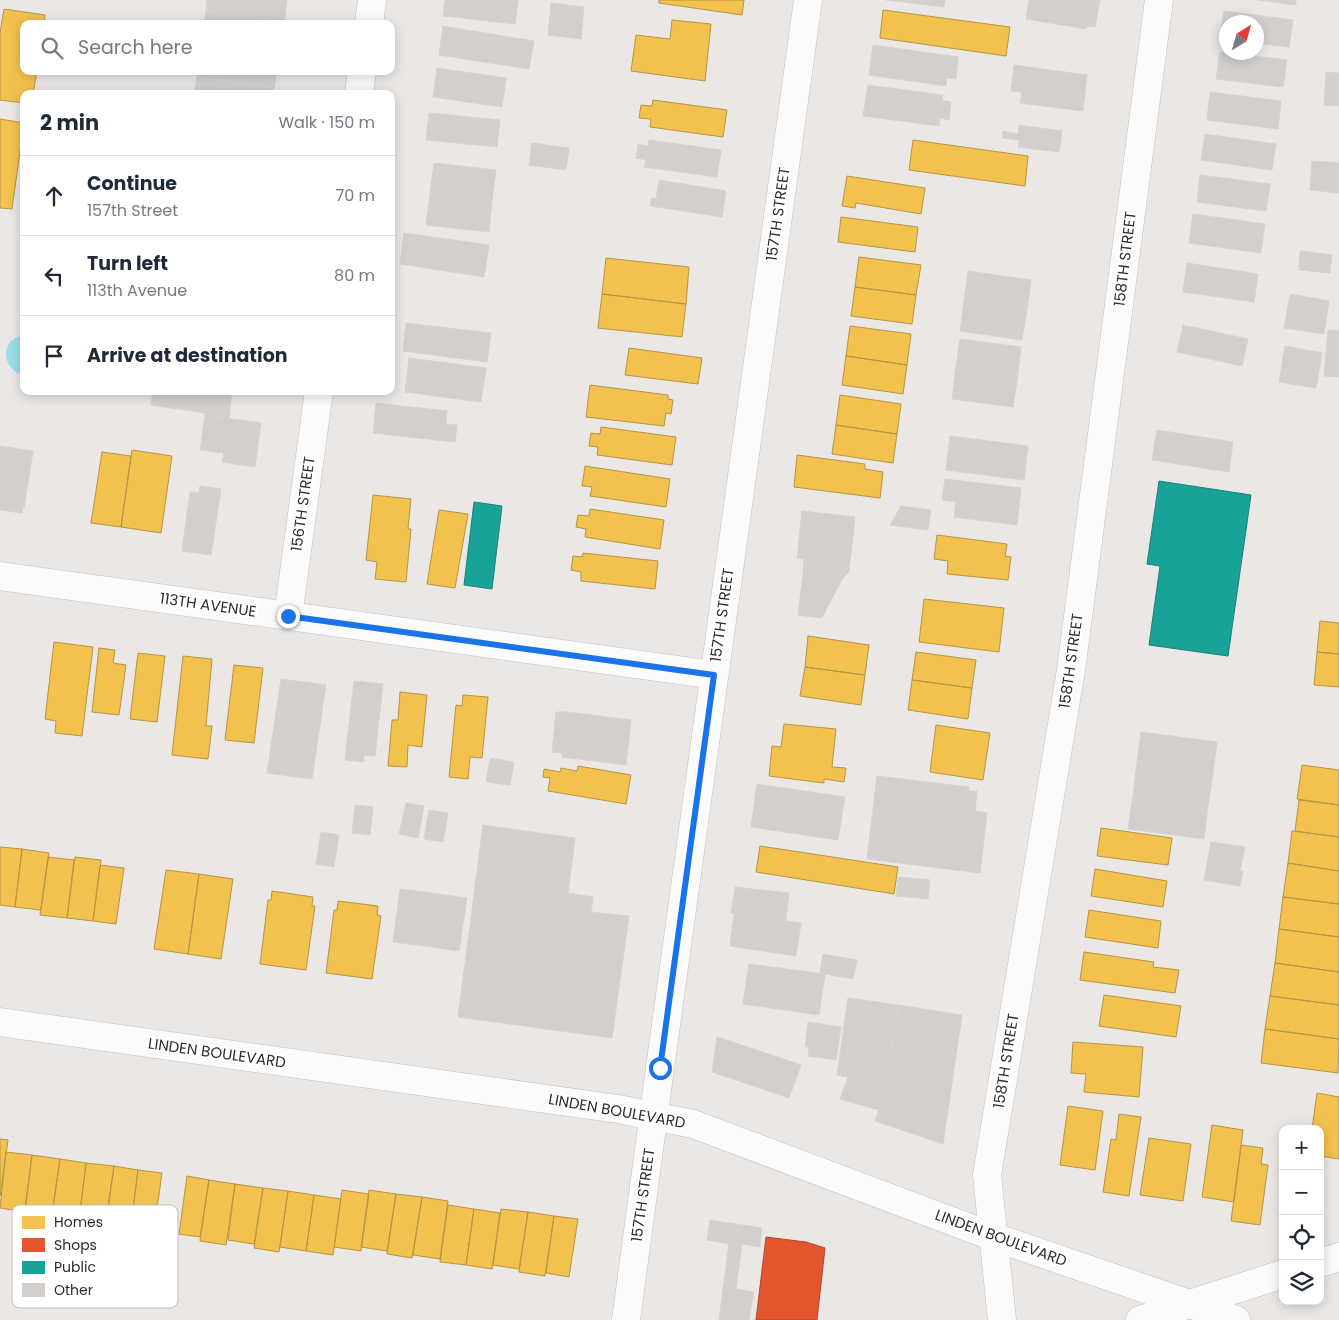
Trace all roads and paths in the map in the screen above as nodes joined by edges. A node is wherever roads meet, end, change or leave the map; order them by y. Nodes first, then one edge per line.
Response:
1 (372, 0) edge
2 (808, 0) edge
3 (1159, 0) edge
4 (370, 20) edge
5 (361, 75) edge
6 (360, 90) edge
7 (318, 395) edge
8 (0, 576) edge
9 (288, 616) junction
10 (714, 675) junction
11 (0, 1022) edge
12 (654, 1116) junction
13 (994, 1237) junction
14 (1339, 1257) edge
15 (1324, 1262) edge
16 (1279, 1275) edge
17 (1191, 1304) junction
18 (626, 1320) edge
19 (1002, 1320) edge
20 (1140, 1320) edge
21 (1236, 1320) edge

1 - 4 street
2 - 10 street, 157TH STREET
3 - 13 street, 158TH STREET
5 - 6 street
7 - 9 street, 156TH STREET
8 - 9 street, 113TH AVENUE
9 - 10 street, 113TH AVENUE
10 - 12 street, 157TH STREET
11 - 12 street, LINDEN BOULEVARD
12 - 13 street, LINDEN BOULEVARD
12 - 18 street, 157TH STREET
13 - 17 street, LINDEN BOULEVARD
13 - 19 street, 158TH STREET
14 - 15 street
16 - 17 street
17 - 20 street
17 - 21 street, LINDEN BOULEVARD

